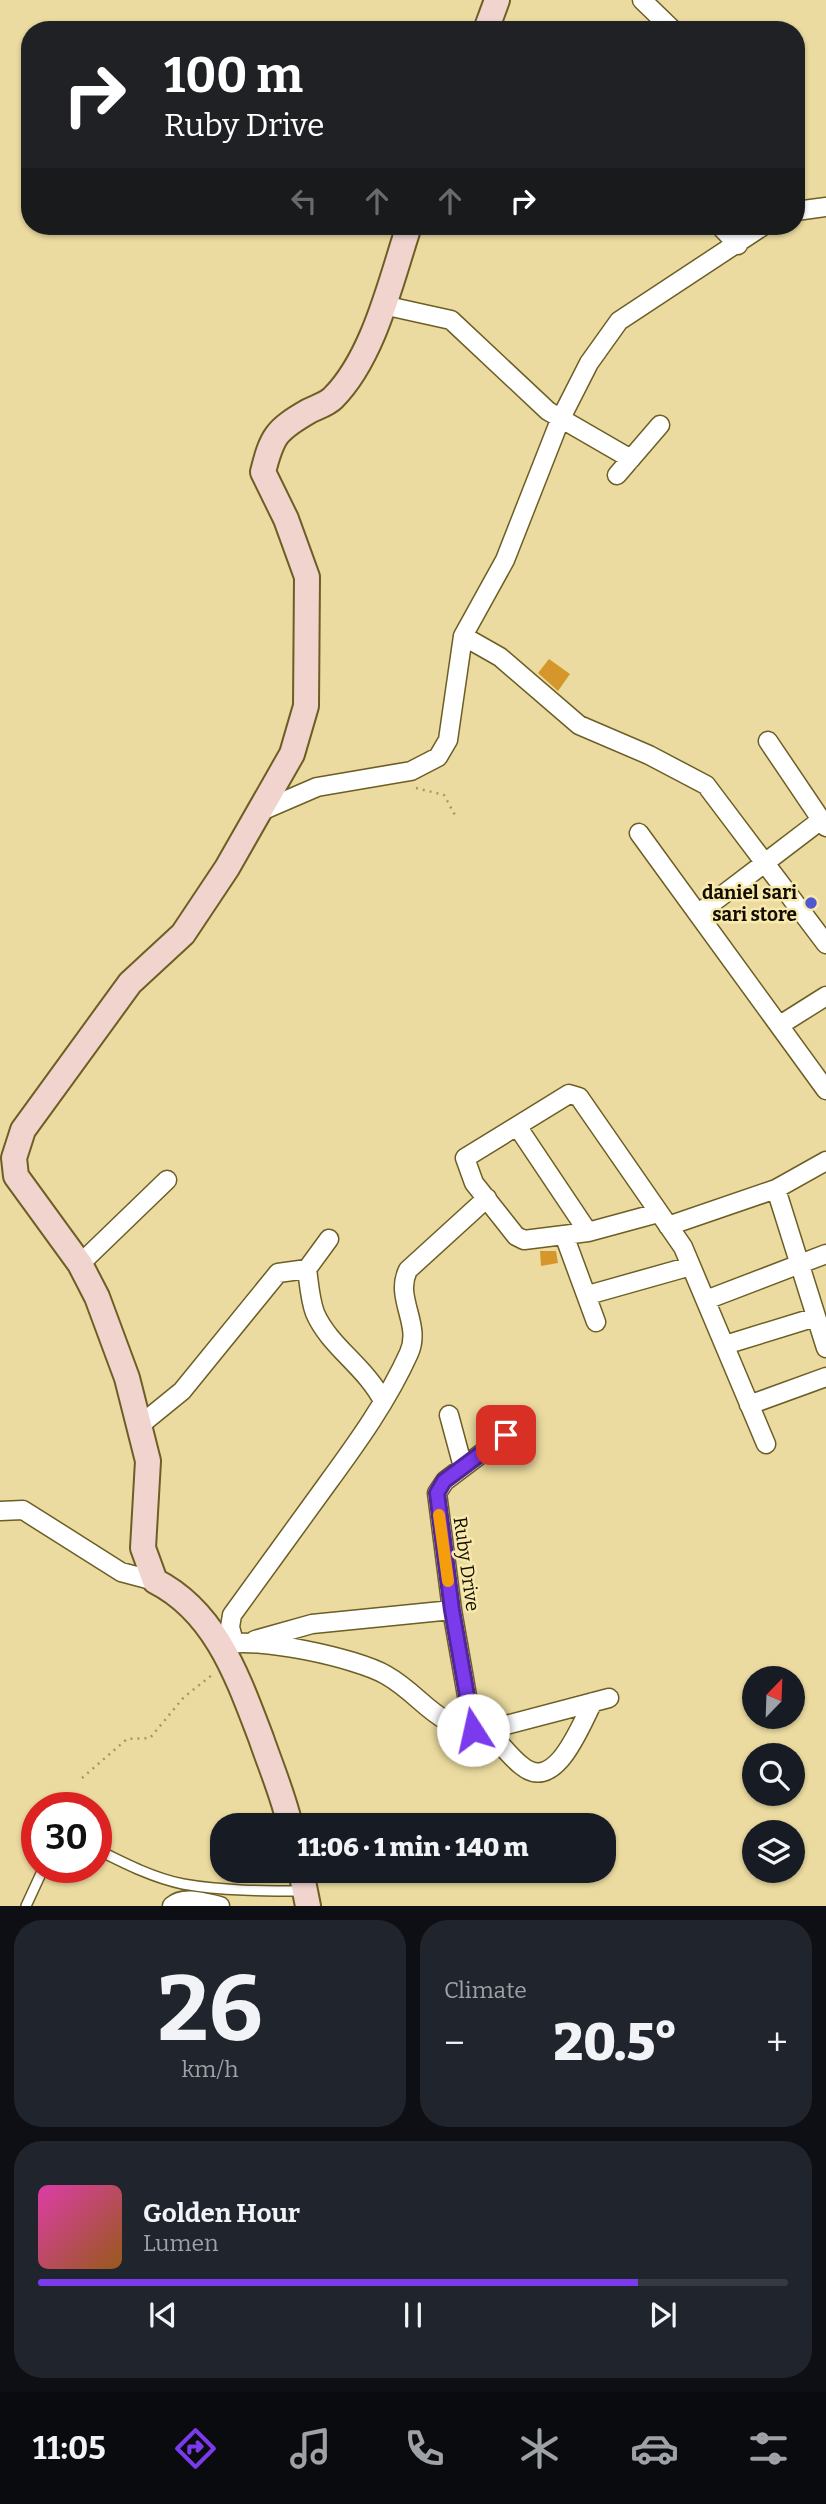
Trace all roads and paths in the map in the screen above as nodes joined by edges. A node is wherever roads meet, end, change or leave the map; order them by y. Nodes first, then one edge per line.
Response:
1 (496, 0) edge
2 (642, 0) edge
3 (489, 21) edge
4 (664, 21) edge
5 (826, 207) edge
6 (805, 210) edge
7 (406, 235) edge
8 (729, 235) edge
9 (751, 235) edge
10 (738, 245) junction
11 (383, 305) junction
12 (560, 420) junction
13 (660, 425) dead end
14 (631, 459) junction
15 (617, 475) dead end
16 (463, 636) junction
17 (768, 741) dead end
18 (415, 788) dead end
19 (259, 812) junction
20 (456, 817) dead end
21 (823, 824) edge
22 (639, 833) dead end
23 (766, 865) junction
24 (699, 913) junction
25 (826, 944) edge
26 (826, 996) edge
27 (780, 1025) junction
28 (826, 1090) edge
29 (517, 1126) junction
30 (826, 1161) edge
31 (166, 1180) dead end
32 (776, 1189) junction
33 (487, 1198) junction
34 (663, 1219) junction
35 (588, 1232) junction
36 (564, 1235) junction
37 (328, 1239) dead end
38 (826, 1254) edge
39 (80, 1264) junction
40 (801, 1264) junction
41 (691, 1266) junction
42 (307, 1269) junction
43 (587, 1295) junction
44 (706, 1300) junction
45 (817, 1317) junction
46 (596, 1322) dead end
47 (724, 1346) junction
48 (826, 1348) edge
49 (826, 1377) edge
50 (383, 1401) junction
51 (750, 1405) junction
52 (449, 1415) dead end
53 (139, 1426) junction
54 (506, 1435) dead end
55 (766, 1444) dead end
56 (463, 1467) junction
57 (0, 1511) edge
58 (155, 1581) junction
59 (452, 1610) junction
60 (234, 1647) junction
61 (480, 1730) junction
62 (82, 1778) dead end
63 (286, 1813) edge
64 (112, 1856) edge
65 (37, 1883) edge
66 (305, 1889) edge
67 (26, 1906) edge
68 (172, 1906) edge
69 (220, 1906) edge

1 - 3 street
2 - 4 street
5 - 6 street
7 - 11 street
8 - 10 street
9 - 10 street
10 - 12 street
11 - 12 street
11 - 19 street
12 - 14 street
12 - 16 street
13 - 14 street
14 - 15 street
16 - 19 street
16 - 23 street
17 - 21 street
18 - 20 path
19 - 39 street
21 - 23 street
22 - 24 street
23 - 24 street
23 - 25 street
24 - 27 street
26 - 27 street
27 - 28 street
29 - 33 street
29 - 34 street
29 - 35 street
30 - 32 street
31 - 39 street
32 - 34 street
32 - 40 street
33 - 36 street
33 - 50 street
34 - 35 street
34 - 41 street
35 - 36 street
36 - 43 street
37 - 42 street
38 - 40 street
39 - 53 street
40 - 44 street
40 - 45 street
41 - 43 street
41 - 44 street
42 - 50 street
42 - 53 street
43 - 46 street
44 - 47 street
45 - 47 street
45 - 48 street
47 - 51 street
49 - 51 street
50 - 60 street
51 - 55 street
52 - 56 street
53 - 58 street
54 - 56 street, Ruby Drive
56 - 59 street, Ruby Drive
57 - 58 street
58 - 60 street
59 - 60 street
59 - 61 street, Ruby Drive
60 - 61 street
60 - 62 path
60 - 63 street
61 - 61 street
64 - 66 lane
65 - 67 lane
68 - 69 street

